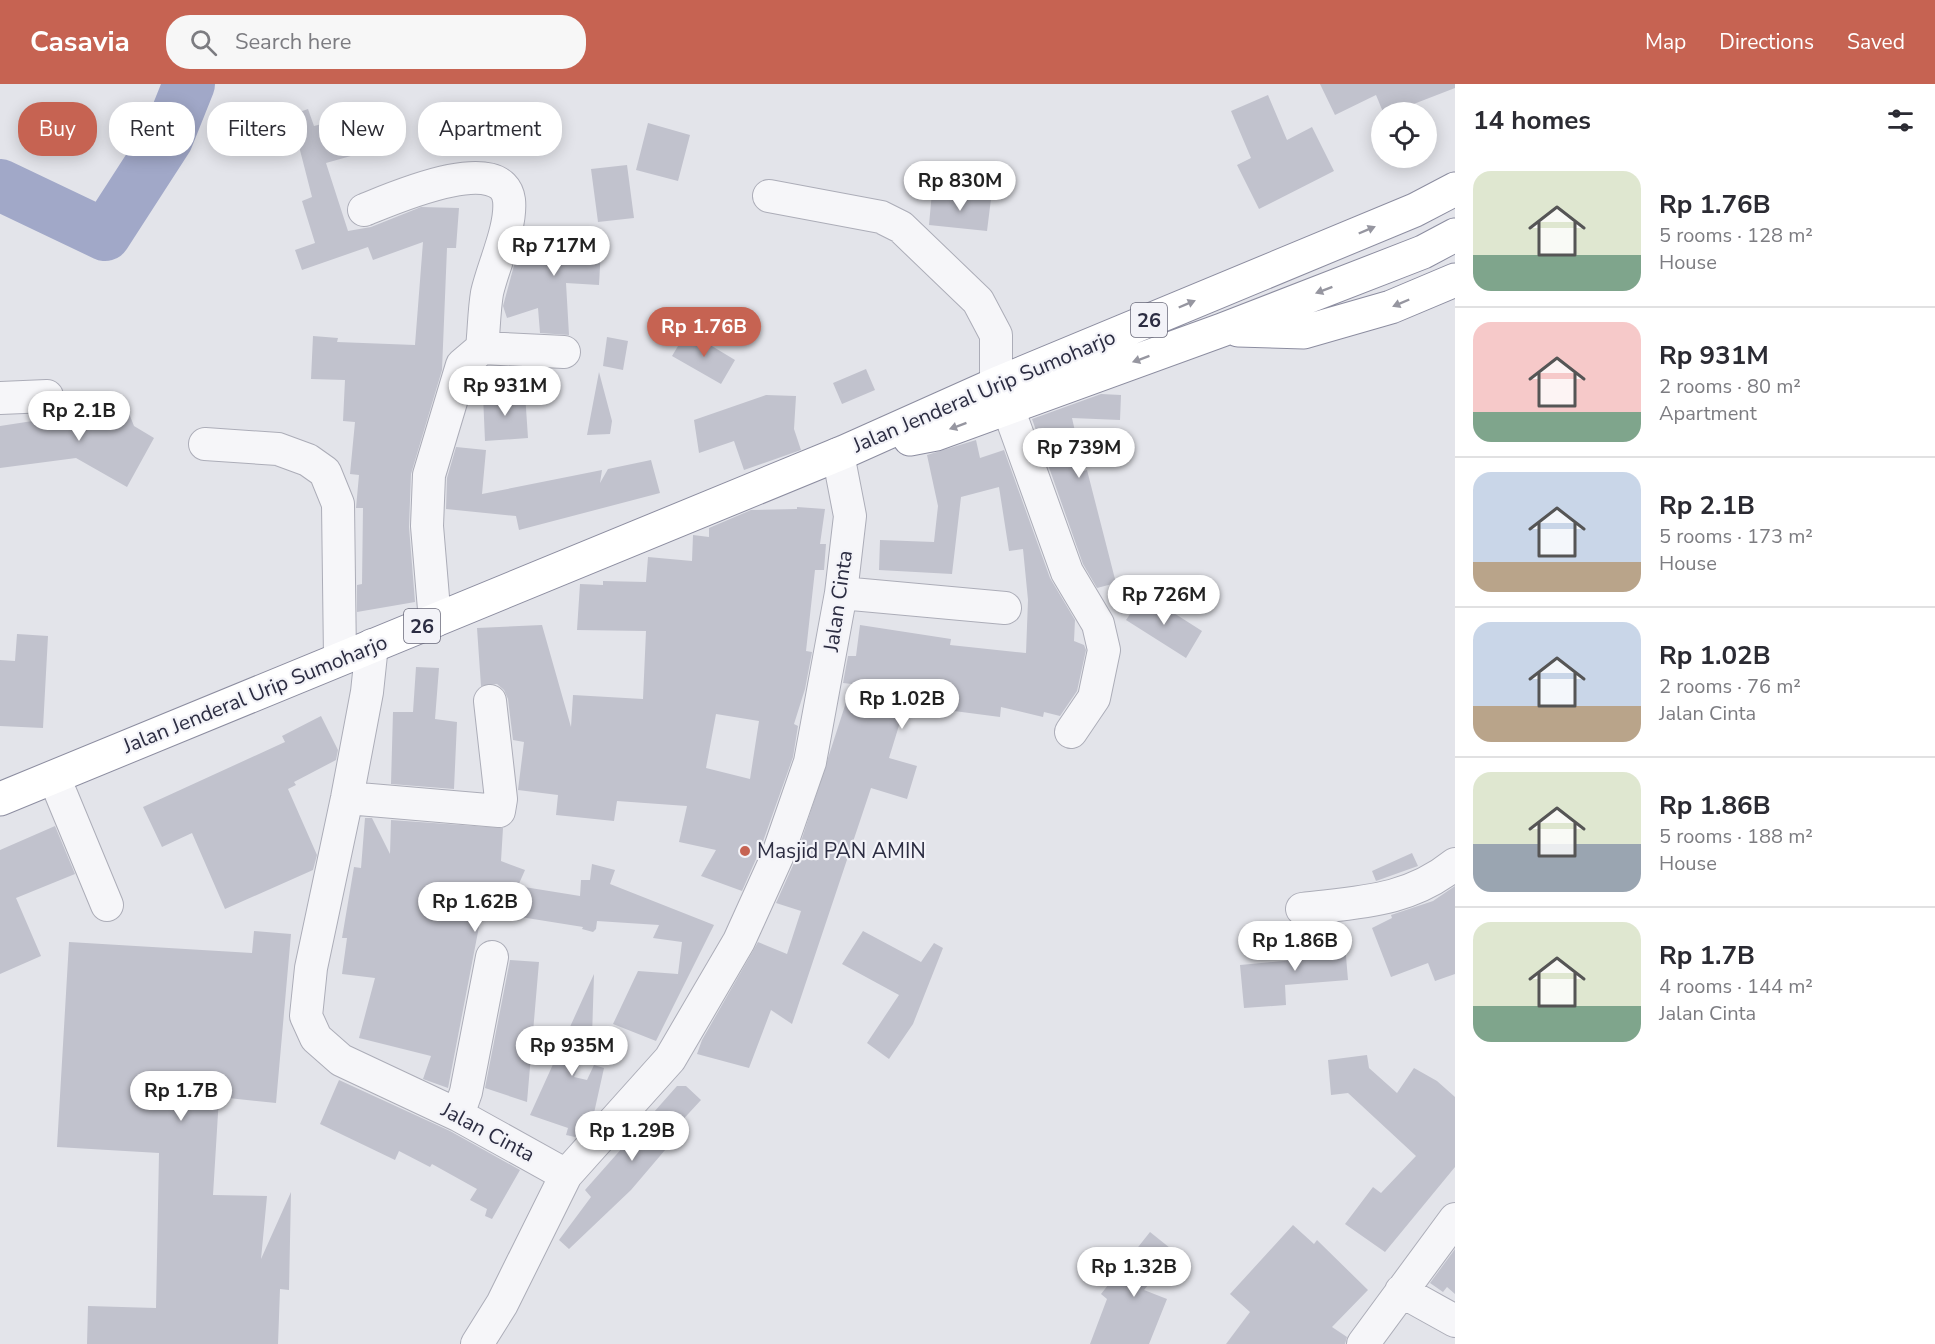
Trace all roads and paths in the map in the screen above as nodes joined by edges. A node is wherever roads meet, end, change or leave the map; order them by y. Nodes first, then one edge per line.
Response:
1 (1455, 189) edge
2 (769, 196) dead end
3 (364, 210) dead end
4 (1455, 235) edge
5 (1455, 280) edge
6 (1222, 330) junction
7 (482, 348) junction
8 (564, 352) dead end
9 (46, 396) dead end
10 (1002, 396) junction
11 (0, 398) edge
12 (206, 444) dead end
13 (841, 453) junction
14 (841, 593) junction
15 (1005, 608) dead end
16 (435, 621) junction
17 (372, 645) junction
18 (340, 658) junction
19 (490, 701) dead end
20 (1071, 732) dead end
21 (54, 777) junction
22 (347, 798) junction
23 (0, 799) edge
24 (1455, 864) edge
25 (107, 906) dead end
26 (1302, 909) dead end
27 (492, 957) dead end
28 (458, 1115) junction
29 (566, 1175) junction
30 (1455, 1219) edge
31 (1401, 1291) junction
32 (1455, 1321) edge
33 (477, 1344) edge
34 (1363, 1344) edge

10 -> 1 highway, Jalan Jenderal Urip Sumoharjo / 26
2 - 10 street
3 - 7 street
4 -> 6 highway, Jalan Jenderal Urip Sumoharjo / 26
5 -> 6 highway
6 -> 10 highway, Jalan Jenderal Urip Sumoharjo / 26
7 - 8 street
7 - 16 street
9 - 11 street
10 - 13 highway, Jalan Jenderal Urip Sumoharjo / 26
10 - 20 street
12 - 18 street
13 - 14 street, Jalan Cinta
13 - 16 highway, Jalan Jenderal Urip Sumoharjo / 26
14 - 15 street
14 - 29 street, Jalan Cinta
16 - 17 highway, Jalan Jenderal Urip Sumoharjo / 26
17 - 18 highway, Jalan Jenderal Urip Sumoharjo / 26
17 - 22 street, Jalan Cinta
18 - 21 highway, Jalan Jenderal Urip Sumoharjo / 26
19 - 22 street
21 - 23 highway, Jalan Jenderal Urip Sumoharjo / 26
21 - 25 street
22 - 28 street, Jalan Cinta
24 - 26 street
27 - 28 street
28 - 29 street, Jalan Cinta
29 - 33 street
30 - 31 street
31 - 32 street
31 - 34 street

